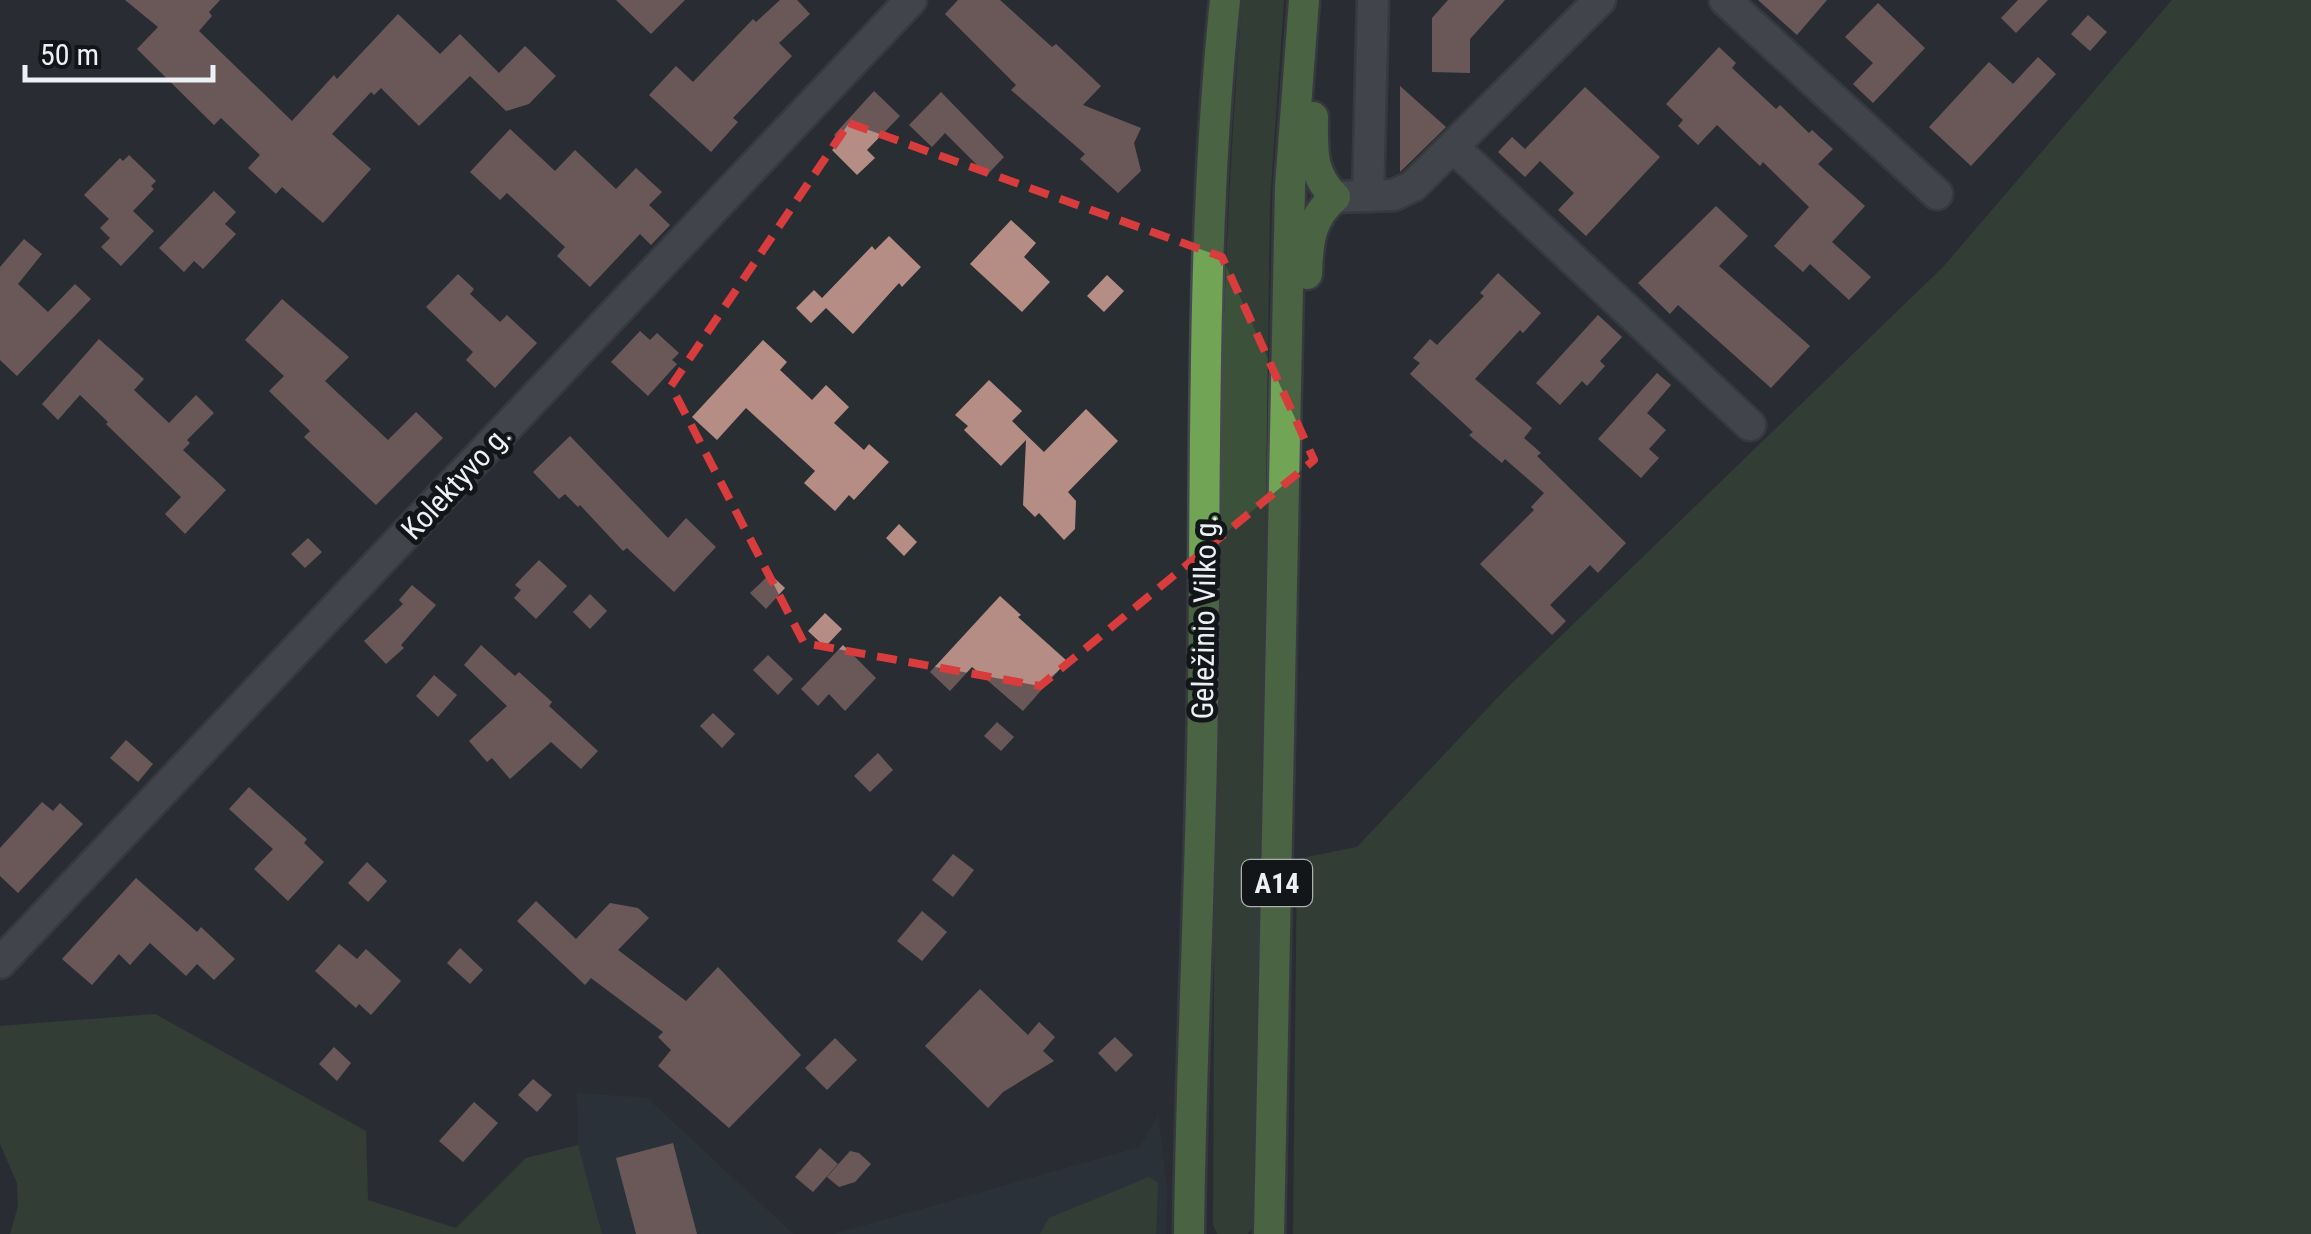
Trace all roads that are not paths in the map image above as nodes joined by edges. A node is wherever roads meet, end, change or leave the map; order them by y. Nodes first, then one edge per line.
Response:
1 (911, 0) edge
2 (1225, 0) edge
3 (1304, 0) edge
4 (1373, 0) edge
5 (1600, 0) edge
6 (1725, 0) edge
7 (1453, 147) junction
8 (1937, 194) dead end
9 (1335, 196) junction
10 (1368, 196) junction
11 (1286, 394) junction
12 (1750, 425) dead end
13 (0, 963) edge
14 (1189, 1234) edge
15 (1269, 1234) edge

1 - 13 street, Kolektyvo g.
2 - 14 highway, Geležinio Vilko g. / A14
3 - 9 highway
3 - 11 highway, A14
4 - 10 street
5 - 7 street
6 - 8 street
7 - 10 street
7 - 12 street
9 - 10 street
9 - 11 highway
11 - 15 highway, A14

